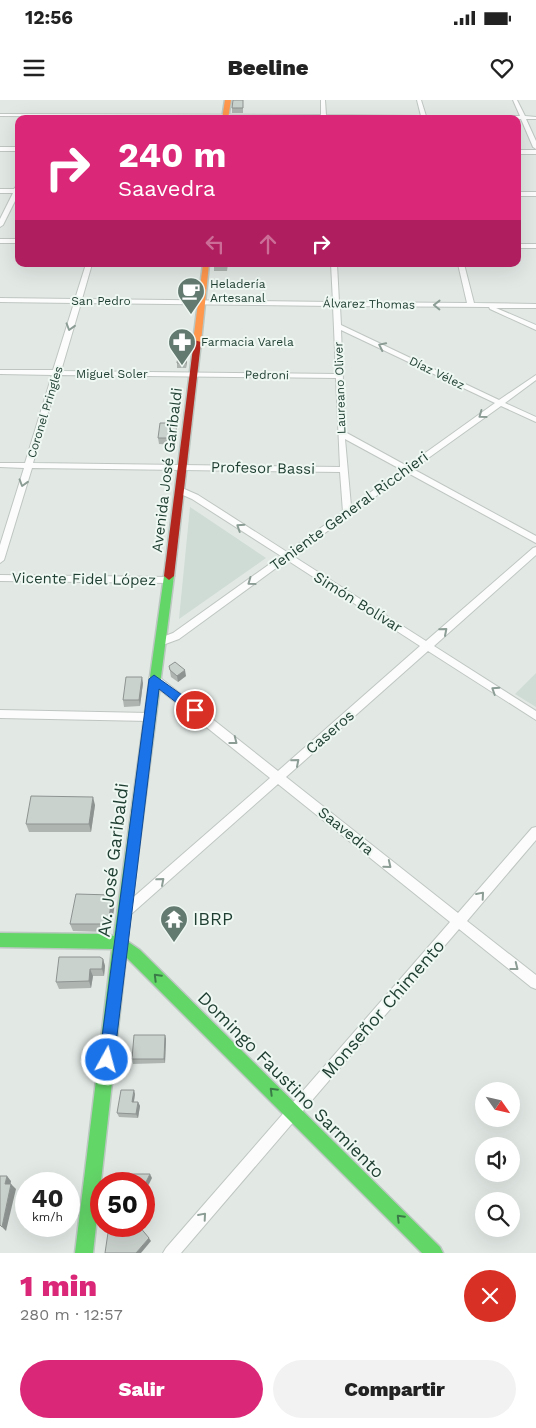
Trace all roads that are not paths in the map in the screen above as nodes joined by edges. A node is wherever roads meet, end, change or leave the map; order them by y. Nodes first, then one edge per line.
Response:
1 (228, 100) edge
2 (323, 100) edge
3 (420, 100) edge
4 (515, 100) edge
5 (0, 114) edge
6 (18, 115) edge
7 (225, 115) edge
8 (324, 115) edge
9 (423, 115) edge
10 (523, 118) junction
11 (536, 118) edge
12 (536, 147) edge
13 (0, 149) edge
14 (15, 149) edge
15 (521, 152) edge
16 (536, 152) edge
17 (15, 189) edge
18 (0, 191) edge
19 (521, 194) edge
20 (536, 194) edge
21 (15, 195) edge
22 (0, 225) edge
23 (0, 241) edge
24 (15, 241) edge
25 (521, 246) edge
26 (536, 246) edge
27 (88, 267) edge
28 (206, 267) edge
29 (334, 267) edge
30 (461, 267) edge
31 (0, 300) edge
32 (78, 301) junction
33 (201, 302) junction
34 (336, 304) junction
35 (471, 305) junction
36 (486, 306) junction
37 (536, 306) edge
38 (338, 326) junction
39 (536, 328) edge
40 (0, 372) edge
41 (56, 373) junction
42 (193, 374) junction
43 (340, 376) junction
44 (536, 377) edge
45 (499, 403) junction
46 (536, 420) edge
47 (341, 432) junction
48 (0, 465) edge
49 (28, 466) junction
50 (181, 467) junction
51 (408, 469) junction
52 (344, 470) junction
53 (179, 490) junction
54 (347, 512) junction
55 (536, 540) edge
56 (536, 550) edge
57 (286, 556) junction
58 (0, 560) edge
59 (0, 578) edge
60 (169, 580) junction
61 (160, 642) junction
62 (427, 646) junction
63 (154, 679) junction
64 (0, 714) edge
65 (536, 716) edge
66 (149, 717) junction
67 (279, 777) junction
68 (536, 832) edge
69 (124, 913) junction
70 (458, 922) junction
71 (0, 940) edge
72 (120, 944) junction
73 (536, 983) edge
74 (294, 1112) junction
75 (84, 1253) edge
76 (171, 1253) edge
77 (434, 1253) edge

1 - 7 main road
2 - 8 street
3 - 9 street
4 - 10 street
5 - 6 street
10 - 11 street
10 - 12 street
13 - 14 street
15 - 16 street
17 - 18 street
19 - 20 street
21 - 22 street
23 - 24 street
25 - 26 street
27 - 32 street, Coronel Pringles
28 - 33 main road, Avenida José Garibaldi
29 - 34 street, Laureano Oliver
30 - 35 street
31 - 32 street, San Pedro
32 - 33 street, San Pedro
32 -> 41 street, Coronel Pringles
33 - 34 street, Álvarez Thomas
33 - 42 main road, Avenida José Garibaldi
35 -> 34 street, Álvarez Thomas
34 - 38 street, Laureano Oliver
35 - 36 street, Álvarez Thomas
36 - 37 street, Álvarez Thomas
36 - 39 street
38 - 43 street, Laureano Oliver
45 -> 38 street, Díaz Vélez
40 - 41 street, Miguel Soler
41 - 42 street, Miguel Soler
41 - 49 street, Coronel Pringles
42 - 43 street, Pedroni
42 - 50 main road, Avenida José Garibaldi
43 - 47 street, Laureano Oliver
44 - 45 street, Teniente General Ricchieri
45 - 46 street, Díaz Vélez
45 -> 51 street, Teniente General Ricchieri
47 - 51 street
47 - 52 street, Laureano Oliver
48 - 49 street, Profesor Bassi
49 - 50 street, Profesor Bassi
49 -> 58 street, Coronel Pringles
50 - 52 street, Profesor Bassi
50 - 53 main road, Avenida José Garibaldi
51 - 54 street, Teniente General Ricchieri
51 - 55 street
52 - 54 street, Laureano Oliver
57 -> 53 street, Simón Bolívar
53 - 60 main road, Avenida José Garibaldi
54 - 57 street, Teniente General Ricchieri
62 -> 56 street, Caseros
57 -> 61 street, Teniente General Ricchieri
57 - 62 street, Simón Bolívar
59 - 60 street, Vicente Fidel López
60 - 61 main road, Avenida José Garibaldi
61 - 63 main road, Avenida José Garibaldi
65 -> 62 street, Simón Bolívar
67 -> 62 street, Caseros
63 - 66 main road, Av. José Garibaldi
63 -> 67 street, Saavedra
64 - 66 street
66 - 69 main road, Av. José Garibaldi
69 -> 67 street, Caseros
67 -> 70 street, Saavedra
70 -> 68 street, Monseñor Chimento
69 - 72 main road, Av. José Garibaldi
70 -> 73 street, Saavedra
70 - 74 street, Monseñor Chimento
71 - 72 main road
74 -> 72 main road, Domingo Faustino Sarmiento
72 - 75 main road, Av. José Garibaldi
76 -> 74 street, Monseñor Chimento
77 -> 74 main road, Domingo Faustino Sarmiento

